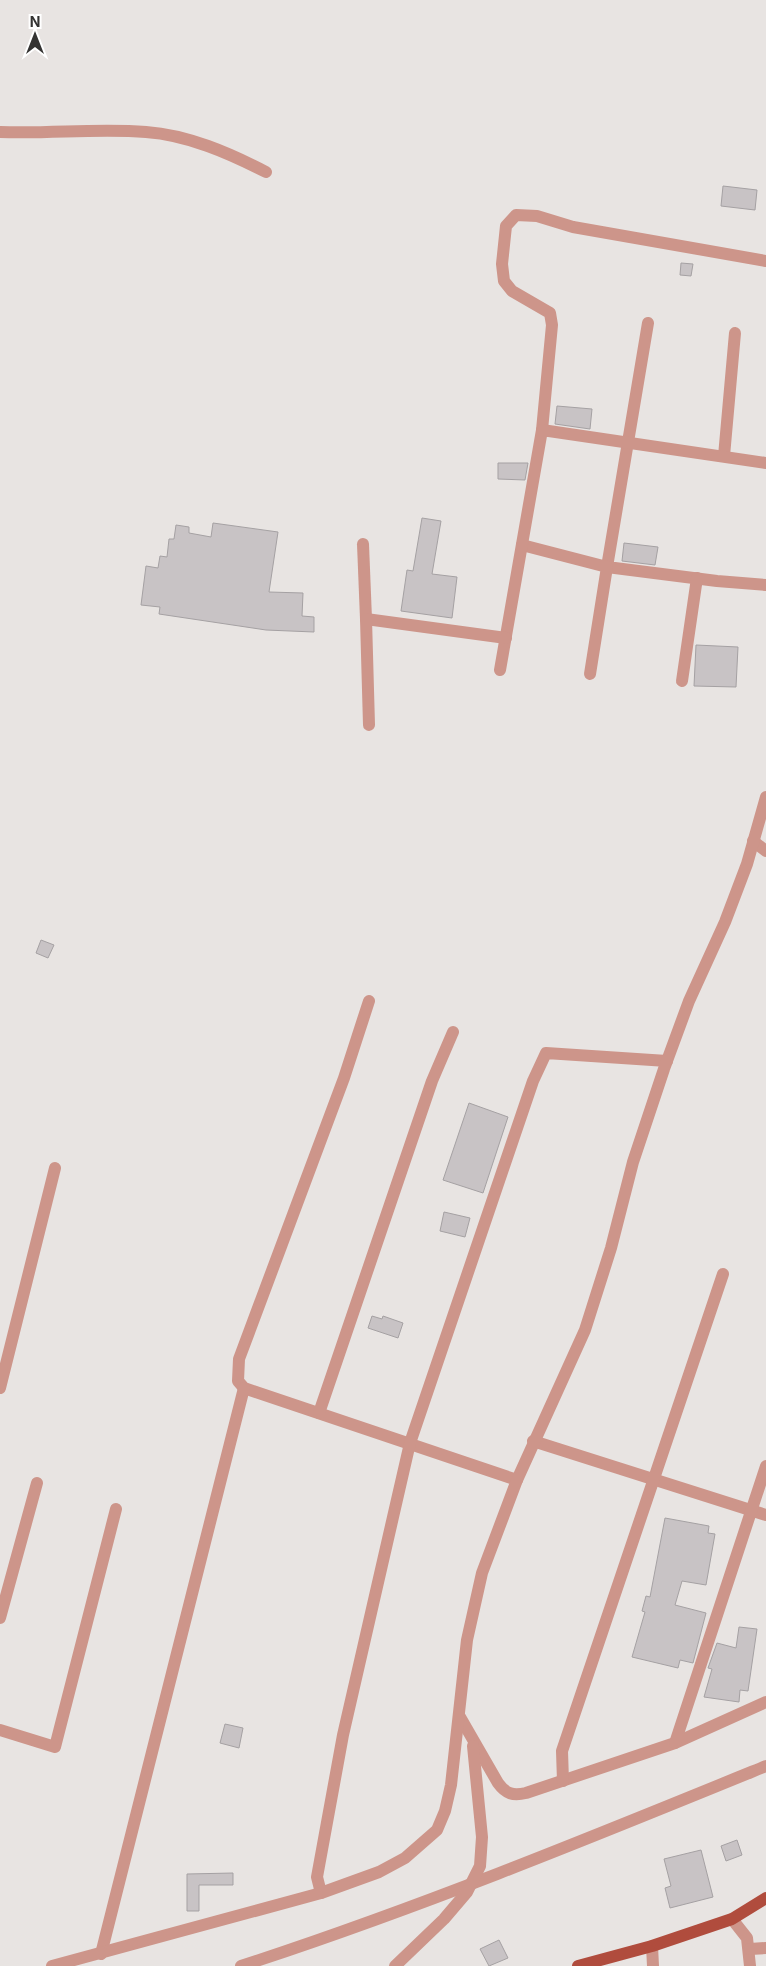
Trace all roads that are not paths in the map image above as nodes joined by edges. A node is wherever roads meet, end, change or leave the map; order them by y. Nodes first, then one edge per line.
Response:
1 (0, 132) edge
2 (266, 172) dead end
3 (766, 261) edge
4 (648, 323) dead end
5 (735, 333) dead end
6 (542, 430) junction
7 (629, 443) junction
8 (724, 456) junction
9 (766, 463) edge
10 (363, 544) dead end
11 (522, 545) junction
12 (607, 567) junction
13 (697, 578) junction
14 (766, 584) edge
15 (366, 619) junction
16 (506, 638) junction
17 (500, 670) dead end
18 (590, 674) dead end
19 (682, 681) dead end
20 (369, 725) dead end
21 (766, 797) edge
22 (753, 841) junction
23 (766, 851) edge
24 (369, 1001) dead end
25 (453, 1032) dead end
26 (667, 1061) junction
27 (55, 1168) dead end
28 (723, 1274) dead end
29 (0, 1388) edge
30 (244, 1388) junction
31 (319, 1413) junction
32 (534, 1440) junction
33 (410, 1444) junction
34 (766, 1466) edge
35 (655, 1479) junction
36 (517, 1480) junction
37 (37, 1483) dead end
38 (116, 1509) dead end
39 (750, 1510) junction
40 (766, 1515) edge
41 (0, 1618) edge
42 (766, 1702) edge
43 (460, 1717) junction
44 (0, 1730) edge
45 (470, 1735) junction
46 (676, 1743) junction
47 (766, 1766) edge
48 (562, 1781) junction
49 (470, 1886) junction
50 (321, 1894) junction
51 (766, 1898) edge
52 (732, 1919) junction
53 (652, 1946) junction
54 (766, 1948) edge
55 (750, 1949) junction
56 (102, 1954) junction
57 (586, 1965) edge
58 (52, 1966) edge
59 (241, 1966) edge
60 (396, 1966) edge
61 (653, 1966) edge
62 (750, 1966) edge

1 - 2 street
3 - 6 street
4 - 7 street
5 - 8 street
6 - 7 street
6 - 11 street
7 - 8 street
7 - 12 street
8 - 9 street
10 - 15 street
11 - 12 street
11 - 16 street
12 - 13 street
12 - 18 street
13 - 14 street
13 - 19 street
15 - 16 street
15 - 20 street
16 - 17 street
21 - 22 street
22 - 23 street
22 - 26 street
24 - 30 street
25 - 31 street
26 - 32 street
26 - 33 street
27 - 29 street
28 - 35 street
30 - 31 street
30 - 56 street
31 - 33 street
32 - 35 street
32 - 36 street
33 - 36 street
33 - 50 street
34 - 39 street
35 - 39 street
35 - 48 street
36 - 43 street
37 - 41 street
38 - 44 street
39 - 40 street
39 - 46 street
42 - 46 street
43 - 45 street
43 - 50 street
45 - 48 street
45 - 49 street
46 - 48 street
47 - 49 street
49 - 59 street
49 - 60 street
50 - 56 street
51 - 52 main road
52 - 53 main road
52 - 55 street
53 - 57 main road
53 - 61 street
54 - 55 street
55 - 62 street
56 - 58 street

